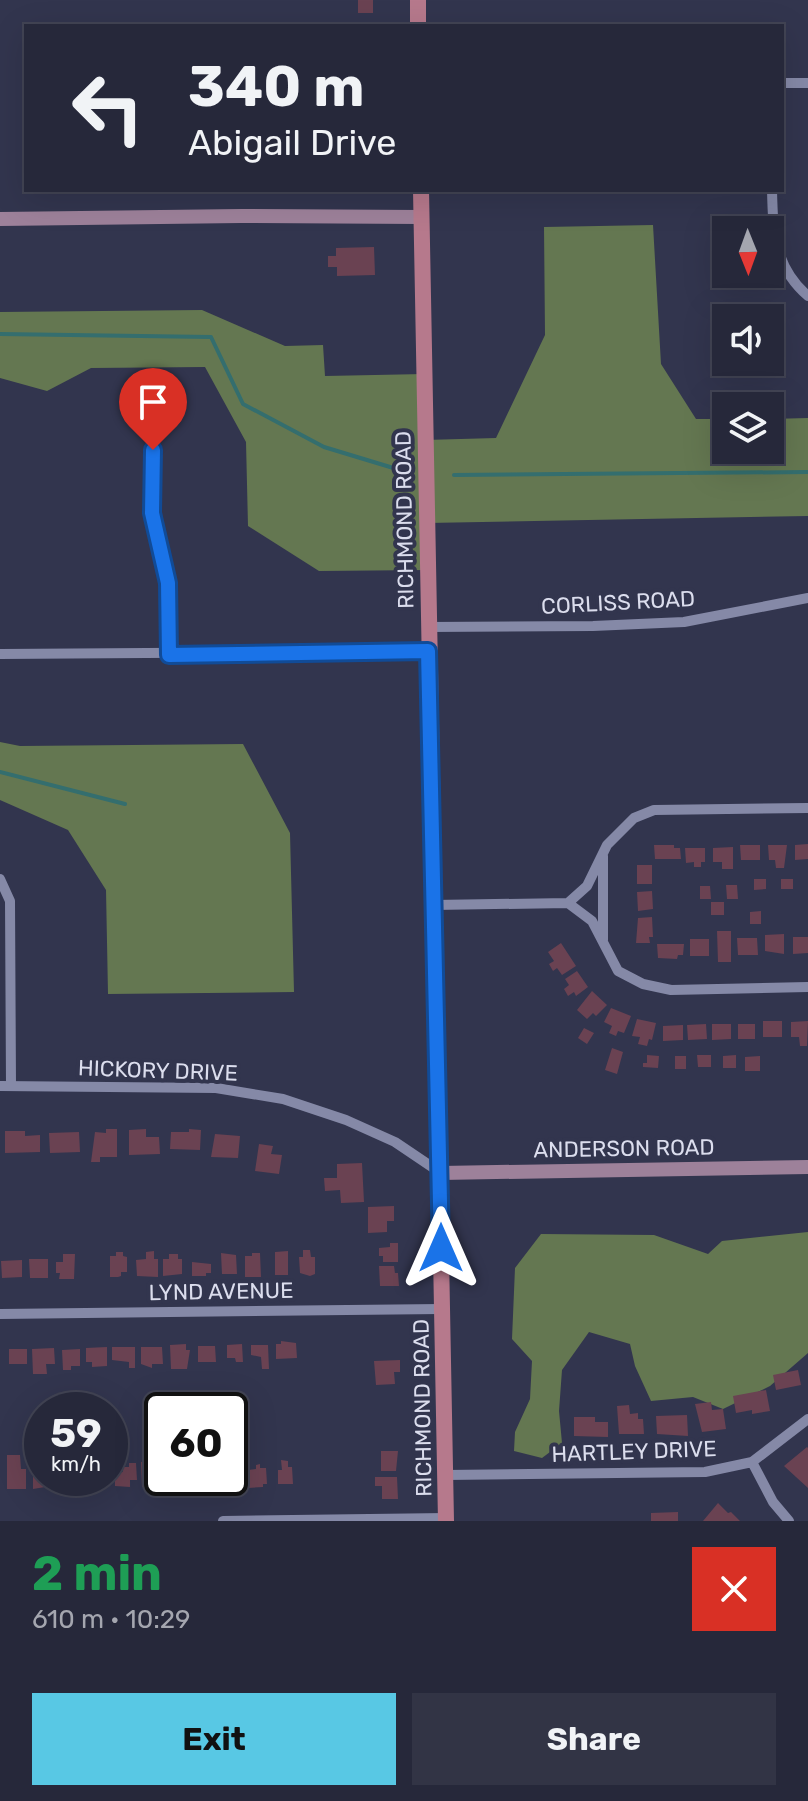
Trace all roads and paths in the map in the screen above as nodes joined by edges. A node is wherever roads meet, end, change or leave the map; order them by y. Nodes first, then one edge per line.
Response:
1 (418, 0) edge
2 (418, 24) edge
3 (784, 83) edge
4 (808, 83) edge
5 (421, 192) edge
6 (772, 192) edge
7 (421, 217) junction
8 (0, 219) edge
9 (808, 296) edge
10 (153, 450) dead end
11 (808, 598) edge
12 (428, 627) junction
13 (428, 651) junction
14 (0, 654) edge
15 (169, 655) junction
16 (808, 808) edge
17 (603, 854) junction
18 (0, 879) edge
19 (568, 903) junction
20 (434, 905) junction
21 (604, 944) junction
22 (808, 987) edge
23 (6, 1086) edge
24 (808, 1167) edge
25 (441, 1173) junction
26 (441, 1309) junction
27 (0, 1314) edge
28 (808, 1419) edge
29 (752, 1462) junction
30 (446, 1475) junction
31 (446, 1520) edge
32 (223, 1521) edge
33 (789, 1521) edge

1 - 2 main road
3 - 4 street
5 - 7 main road, RICHMOND ROAD
6 - 9 street
7 - 8 street
7 - 12 main road, RICHMOND ROAD
10 - 15 street
11 - 12 street, CORLISS ROAD
12 - 13 main road, RICHMOND ROAD
13 - 15 street
13 - 20 main road, RICHMOND ROAD
14 - 15 street
16 - 17 street
17 - 19 street
17 - 21 street
18 - 23 street
19 - 20 street
19 - 21 street
20 - 25 main road, RICHMOND ROAD
21 - 22 street
23 - 25 street, HICKORY DRIVE
24 - 25 street, ANDERSON ROAD
25 - 26 main road, RICHMOND ROAD
26 - 27 street, LYND AVENUE
26 - 30 main road, RICHMOND ROAD
28 - 29 street, HARTLEY DRIVE
29 - 30 street, HARTLEY DRIVE
29 - 33 street
30 - 31 main road, RICHMOND ROAD
31 - 32 street

